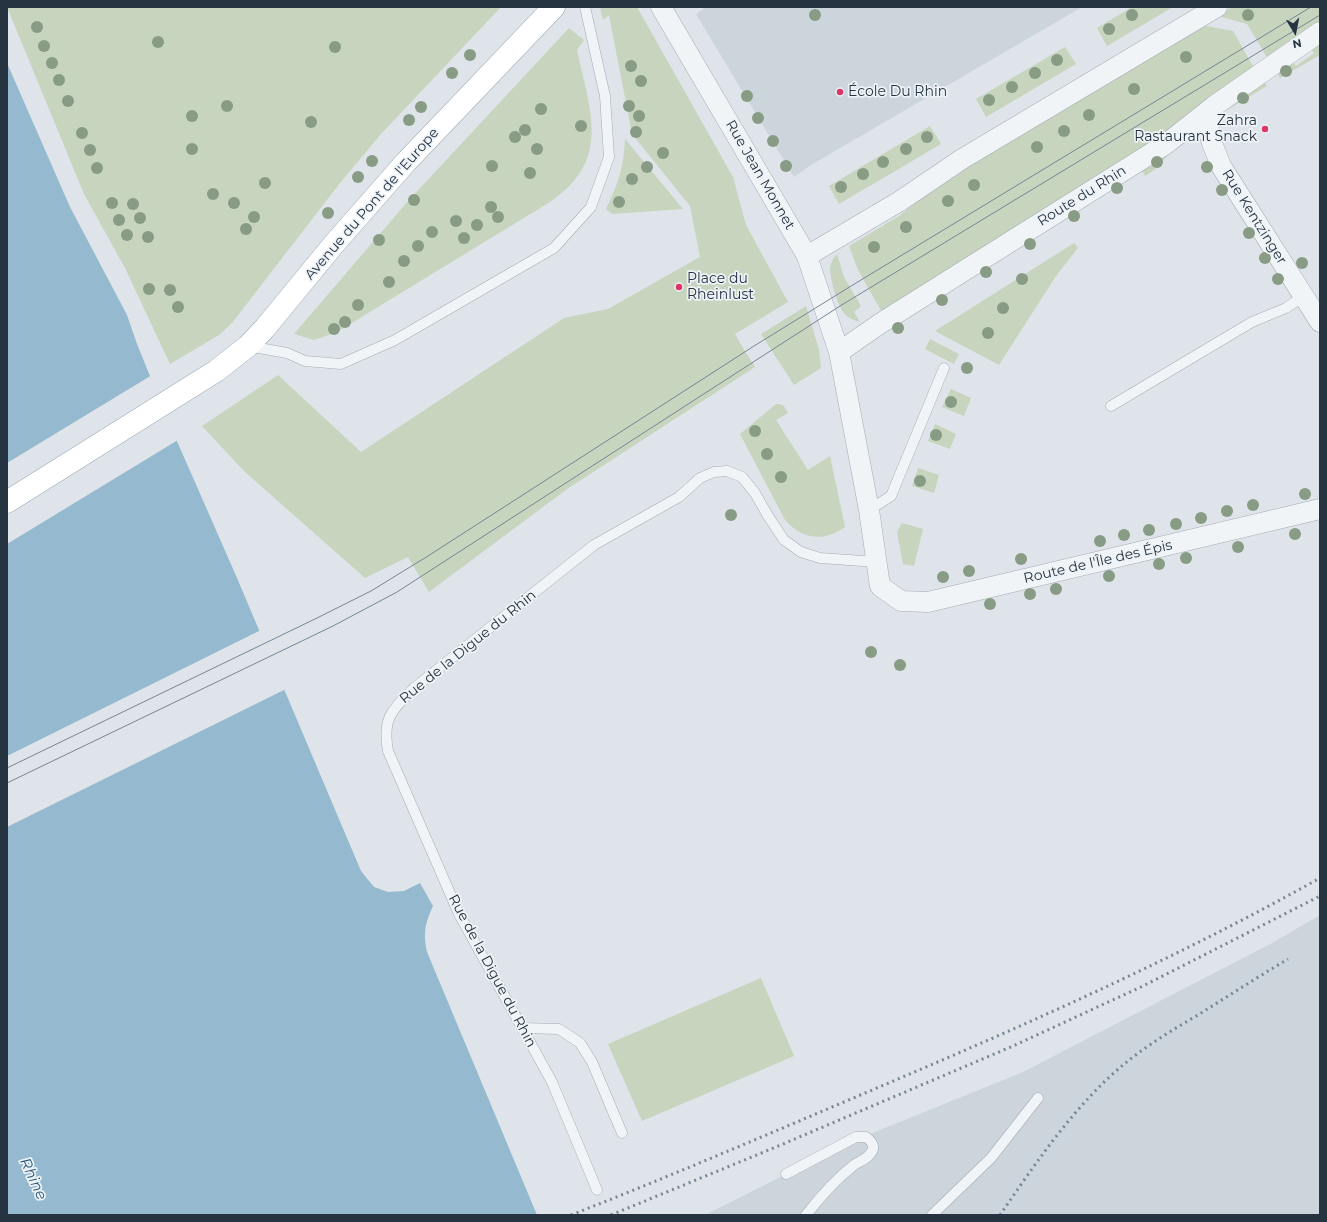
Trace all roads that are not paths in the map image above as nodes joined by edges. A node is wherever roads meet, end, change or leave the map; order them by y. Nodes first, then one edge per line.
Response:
1 (554, 7) edge
2 (585, 7) edge
3 (660, 7) edge
4 (1217, 7) edge
5 (1320, 32) edge
6 (1214, 106) junction
7 (807, 256) junction
8 (1304, 296) junction
9 (1320, 322) edge
10 (248, 346) junction
11 (839, 352) junction
12 (944, 368) dead end
13 (1111, 406) dead end
14 (7, 502) edge
15 (1320, 509) edge
16 (869, 510) junction
17 (877, 562) junction
18 (880, 586) joint
19 (522, 1028) junction
20 (1038, 1098) dead end
21 (622, 1133) dead end
22 (786, 1174) dead end
23 (597, 1190) dead end
24 (806, 1215) edge
25 (932, 1215) edge

1 - 10 main road, Avenue du Pont de l'Europe
2 - 10 lane
3 - 7 street, Rue Jean Monnet
4 - 7 street
5 - 6 street, Route du Rhin
6 - 8 street, Rue Kentzinger
6 - 11 street, Route du Rhin
7 - 11 street, Rue Jean Monnet
8 - 9 street, Rue Kentzinger
8 - 13 lane
10 - 14 main road, Avenue du Pont de l'Europe
11 - 16 street, Rue Jean Monnet
12 - 16 lane
15 - 18 street, Route de l'Île des Épis
16 - 17 street, Rue Jean Monnet
17 - 18 street, Rue Jean Monnet
17 - 19 lane, Rue de la Digue du Rhin
19 - 21 lane
19 - 23 lane, Rue de la Digue du Rhin
20 - 25 lane
22 - 24 lane

